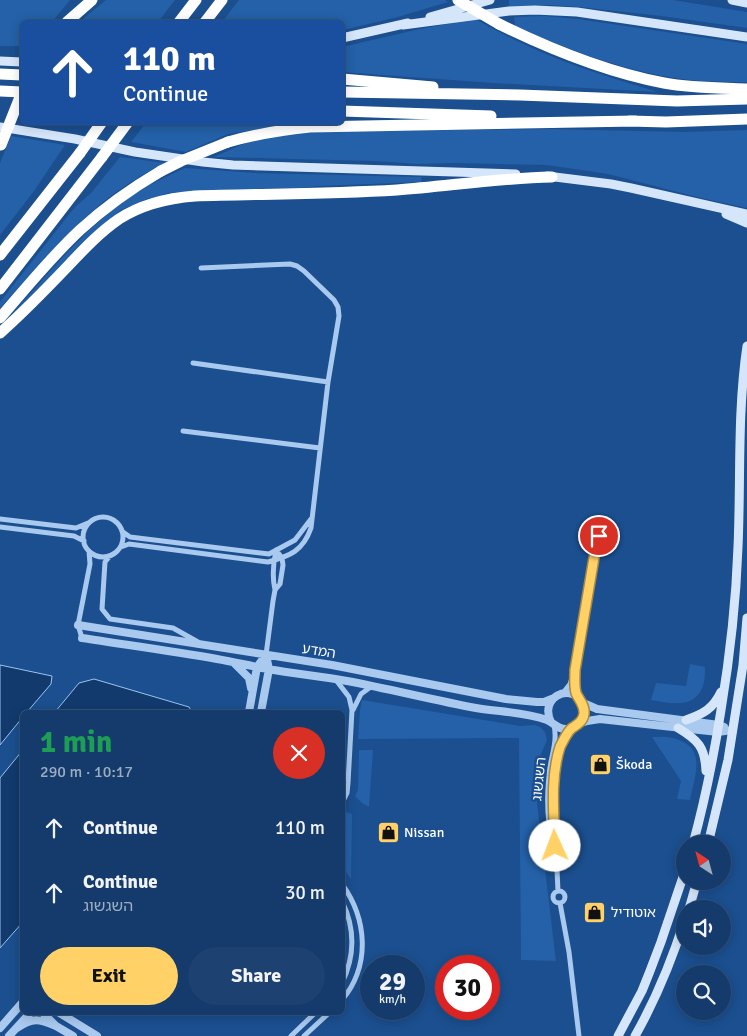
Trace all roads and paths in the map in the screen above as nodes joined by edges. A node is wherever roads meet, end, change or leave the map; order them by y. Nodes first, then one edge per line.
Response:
1 (92, 0) edge
2 (196, 0) edge
3 (222, 0) edge
4 (458, 0) edge
5 (490, 0) edge
6 (732, 0) edge
7 (747, 2) edge
8 (69, 20) edge
9 (180, 20) edge
10 (207, 20) edge
11 (403, 25) junction
12 (345, 37) edge
13 (747, 37) edge
14 (0, 60) edge
15 (20, 62) edge
16 (0, 74) edge
17 (20, 75) edge
18 (345, 79) edge
19 (747, 89) edge
20 (0, 91) edge
21 (20, 92) edge
22 (345, 92) edge
23 (520, 95) junction
24 (20, 97) edge
25 (747, 99) edge
26 (345, 111) edge
27 (747, 119) edge
28 (636, 121) junction
29 (100, 125) edge
30 (126, 125) edge
31 (0, 127) edge
32 (0, 146) edge
33 (552, 177) junction
34 (693, 202) junction
35 (747, 214) edge
36 (747, 223) edge
37 (0, 255) edge
38 (201, 268) dead end
39 (0, 289) edge
40 (0, 318) edge
41 (0, 333) edge
42 (747, 346) edge
43 (193, 363) dead end
44 (328, 382) junction
45 (183, 431) dead end
46 (320, 448) junction
47 (313, 516) junction
48 (0, 518) edge
49 (88, 523) junction
50 (603, 526) dead end
51 (0, 527) edge
52 (123, 532) junction
53 (84, 541) junction
54 (121, 547) junction
55 (89, 550) junction
56 (276, 550) junction
57 (110, 556) junction
58 (282, 558) junction
59 (273, 560) junction
60 (276, 590) junction
61 (747, 618) edge
62 (78, 625) junction
63 (82, 638) joint
64 (203, 645) junction
65 (266, 655) junction
66 (234, 662) junction
67 (257, 667) junction
68 (269, 670) junction
69 (575, 670) junction
70 (284, 671) junction
71 (335, 679) junction
72 (725, 683) junction
73 (372, 686) junction
74 (265, 693) junction
75 (252, 694) junction
76 (562, 694) junction
77 (554, 698) junction
78 (580, 700) junction
79 (249, 710) edge
80 (261, 710) edge
81 (352, 710) junction
82 (686, 720) junction
83 (553, 723) junction
84 (575, 726) junction
85 (678, 728) junction
86 (718, 728) junction
87 (732, 730) junction
88 (707, 785) junction
89 (345, 797) edge
90 (695, 835) edge
91 (710, 835) edge
92 (556, 865) junction
93 (345, 888) edge
94 (678, 890) edge
95 (345, 908) edge
96 (676, 945) edge
97 (345, 976) edge
98 (345, 996) edge
99 (20, 1005) edge
100 (28, 1015) edge
101 (45, 1015) edge
102 (62, 1015) edge
103 (66, 1015) edge
104 (313, 1015) edge
105 (327, 1015) edge
106 (70, 1020) junction
107 (56, 1026) junction
108 (0, 1028) edge
109 (17, 1028) junction
110 (9, 1036) edge
111 (73, 1036) edge
112 (97, 1036) edge
113 (291, 1036) edge
114 (304, 1036) edge
115 (579, 1036) edge
116 (618, 1036) edge
117 (635, 1036) edge

1 - 8 highway
2 - 9 highway
3 - 10 highway
4 - 19 highway, bridge
5 - 11 main road
6 - 7 main road
11 - 12 main road
11 - 13 main road
14 - 15 main road
16 - 17 highway
18 - 23 highway
20 - 21 highway
22 - 23 highway
23 - 25 highway
24 - 32 highway, bridge
26 - 28 highway
27 - 28 highway
28 - 40 highway, bridge
29 - 37 highway, bridge
30 - 39 highway, bridge
31 - 33 main road
33 - 34 main road
33 - 41 highway
34 - 35 main road
34 - 36 main road
38 - 44 street
42 - 72 main road
43 - 44 street
44 - 46 street
45 - 46 street
46 - 47 street
47 - 56 street
47 - 58 street
48 - 49 street
49 - 52 street
49 - 53 street
50 - 69 street
51 - 53 street
52 - 54 street
52 - 56 street
53 - 55 street
54 - 57 street
54 - 59 street
55 - 57 street
55 - 62 street
56 - 58 street
56 - 59 street
57 - 64 street
58 - 59 street
58 - 60 street
59 - 60 street
60 - 65 street
61 - 87 main road
62 - 63 street
62 - 64 street, המדע
63 - 66 street, המדע
64 - 65 street, המדע
65 - 67 street
65 - 68 street
65 - 77 street, המדע
66 - 67 street, המדע
66 - 75 street
67 - 68 street, המדע
67 - 75 street
68 - 70 street, המדע
68 - 74 street
69 - 76 street
69 - 78 street
70 - 71 street, המדע
70 - 74 street
71 - 73 street, המדע
71 - 81 street
72 - 82 main road
72 - 86 main road
73 - 81 street
73 - 83 street, המדע
74 - 80 street
75 - 79 street
76 - 77 street
76 - 78 street
77 - 83 street
78 - 82 street
78 - 84 street
81 - 89 street
82 - 86 street
83 - 84 street
83 - 92 street, השגשוג
84 - 85 street
84 - 92 street, השגשוג
85 - 86 street
85 - 88 main road
86 - 87 street
86 - 88 main road
87 - 91 main road
88 - 90 main road
92 - 115 street, השגשוג
93 - 98 street
94 - 116 main road
95 - 97 street
96 - 117 main road
99 - 108 street
100 - 109 street
101 - 107 street
102 - 106 street
103 - 106 street
104 - 113 street
105 - 114 street
106 - 112 street
107 - 109 street
107 - 111 street
109 - 110 street

